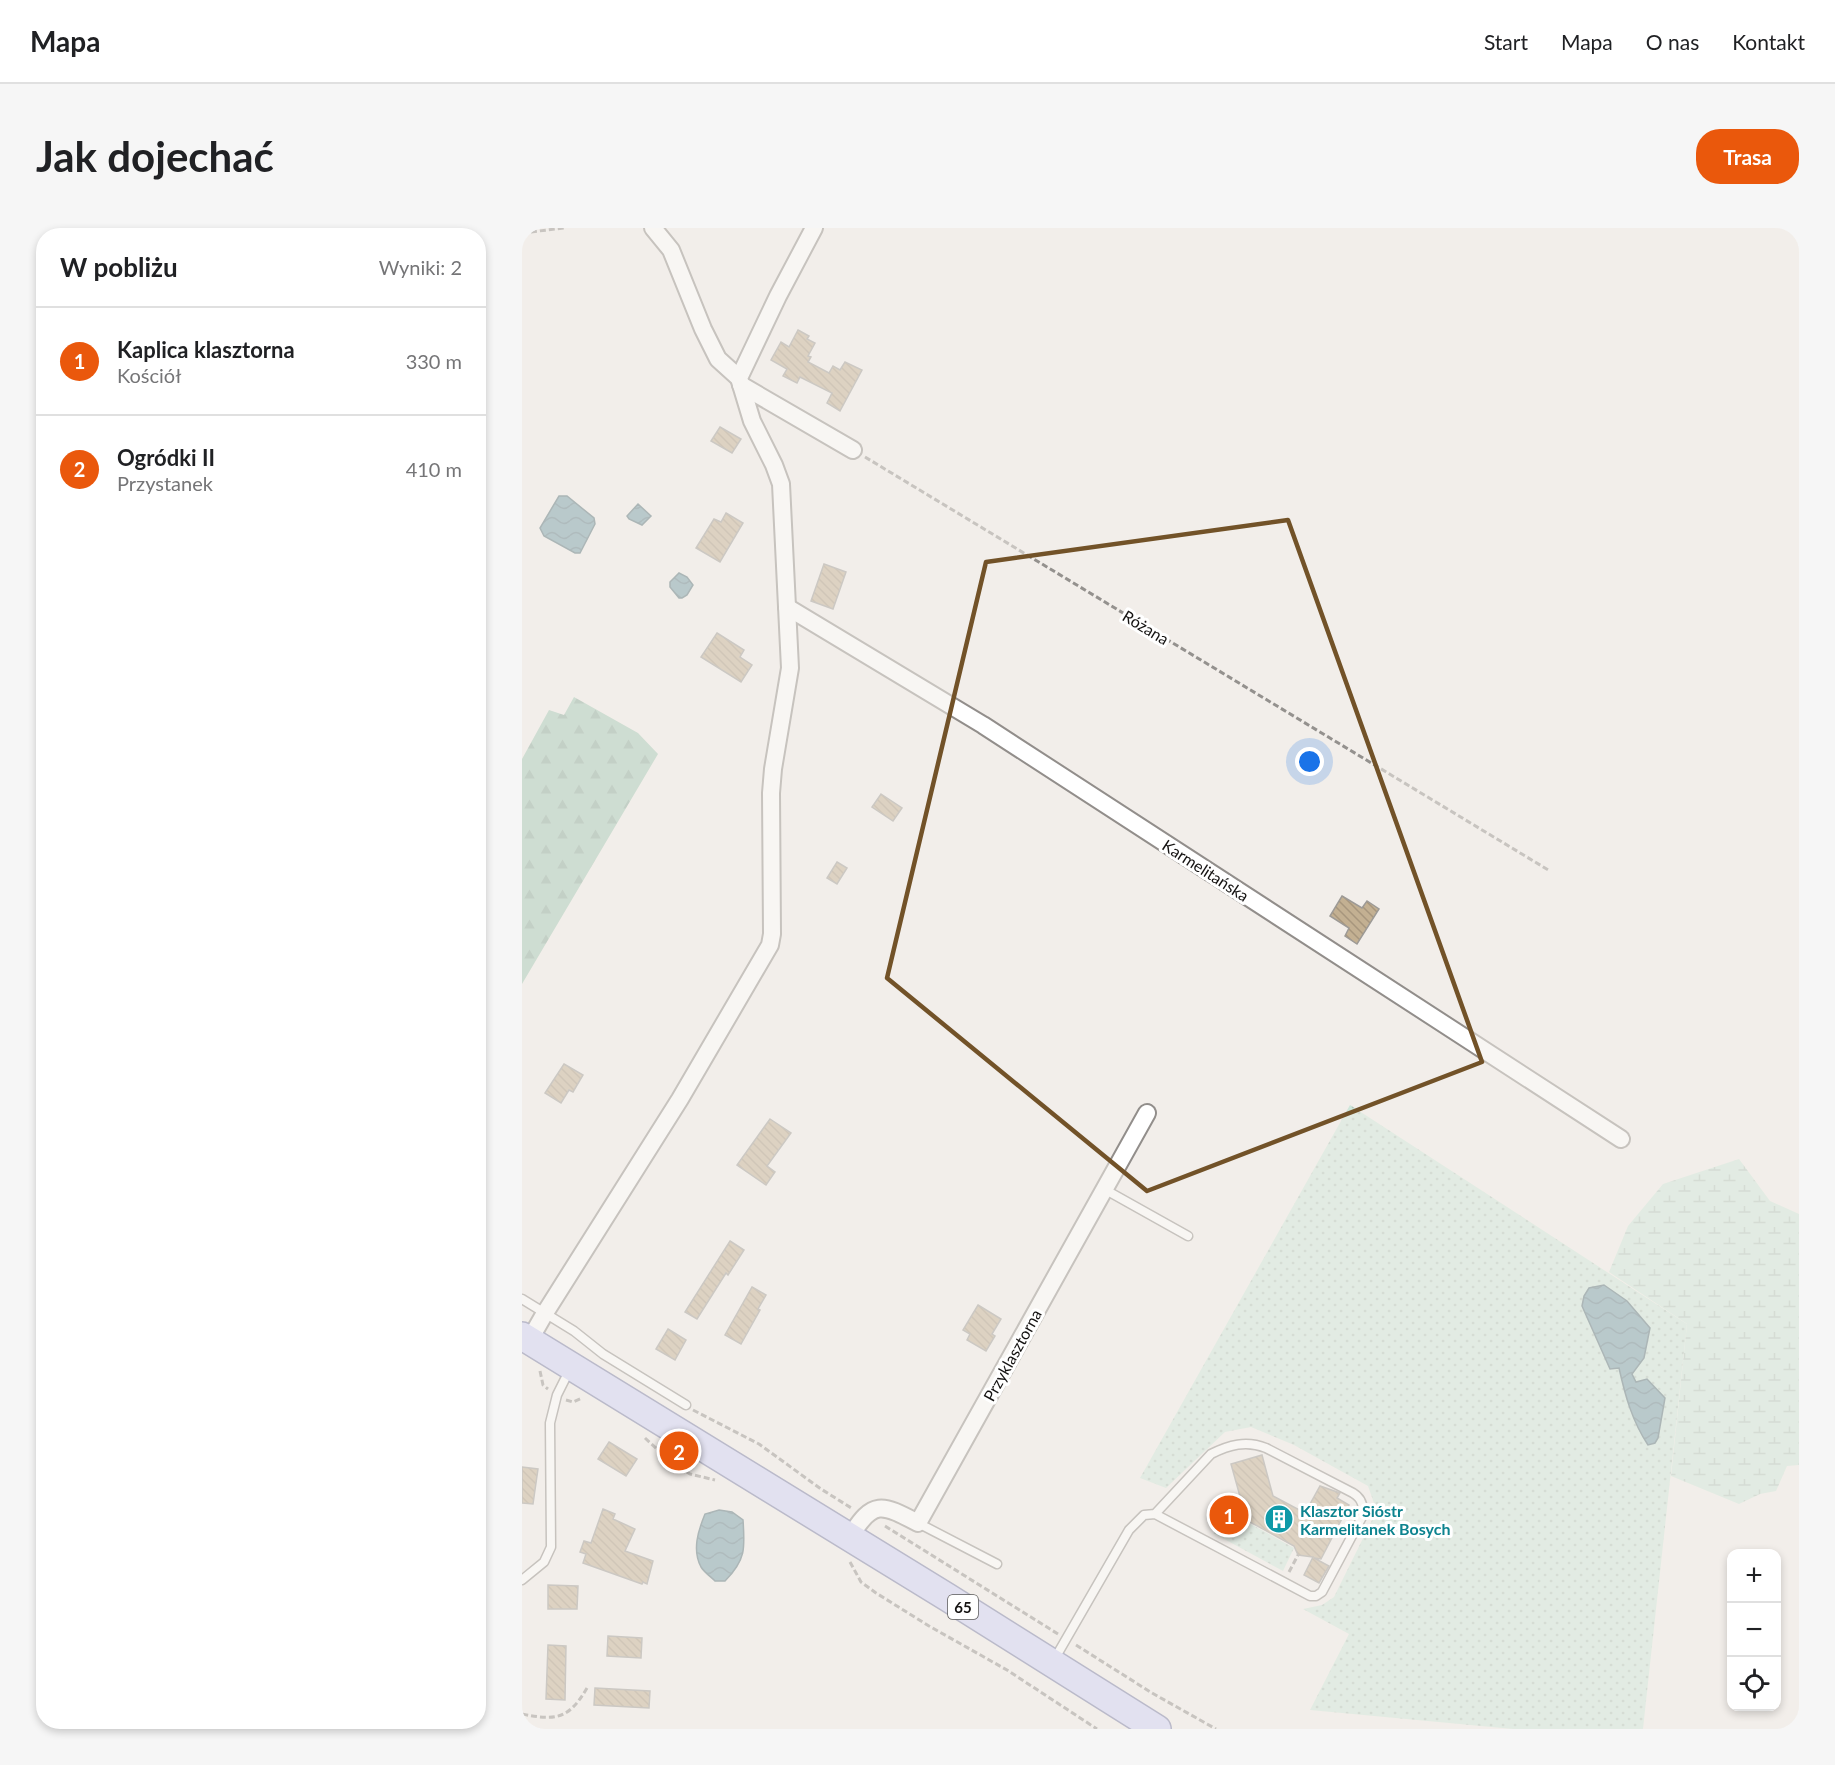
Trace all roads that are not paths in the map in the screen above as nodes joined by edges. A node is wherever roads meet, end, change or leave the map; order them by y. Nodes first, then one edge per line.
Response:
1 (653, 228) edge
2 (814, 228) edge
3 (740, 381) junction
4 (854, 450) road end
5 (787, 608) junction
6 (1147, 1113) dead end
7 (1621, 1139) dead end
8 (1104, 1189) junction
9 (1188, 1236) dead end
10 (522, 1299) edge
11 (545, 1313) junction
12 (526, 1339) edge
13 (572, 1366) junction
14 (686, 1406) road end
15 (1155, 1514) junction
16 (918, 1523) junction
17 (847, 1546) junction
18 (997, 1564) dead end
19 (522, 1580) edge
20 (1053, 1662) junction
21 (1148, 1727) edge

1 - 3 street
2 - 3 street
3 - 4 street
3 - 5 street
5 - 7 street, Karmelitańska
5 - 11 street
6 - 8 street, Przyklasztorna
8 - 9 lane
8 - 16 street, Przyklasztorna
10 - 11 lane
11 - 12 street
11 - 14 lane
12 - 13 main road, 65
13 - 17 main road, 65
13 - 19 lane
15 - 15 lane
15 - 20 lane
16 - 17 street
16 - 18 lane
17 - 20 main road, 65
20 - 21 main road, 65

